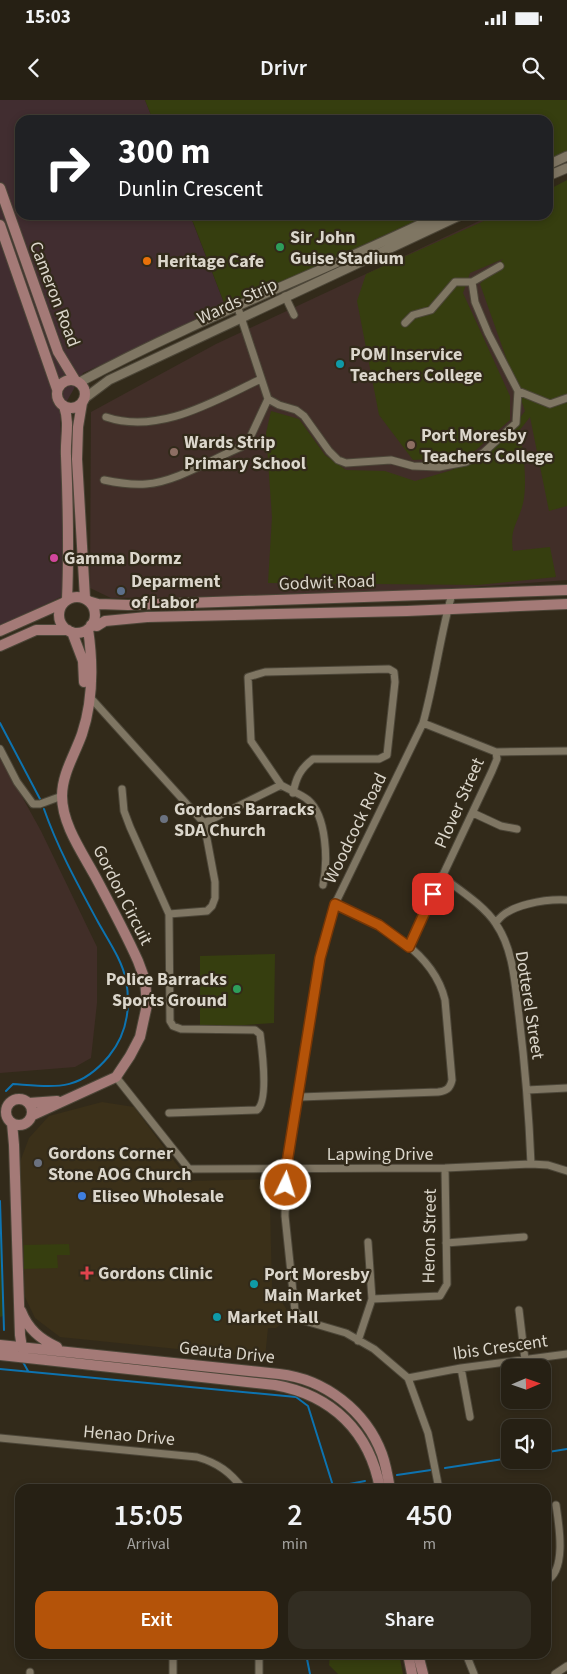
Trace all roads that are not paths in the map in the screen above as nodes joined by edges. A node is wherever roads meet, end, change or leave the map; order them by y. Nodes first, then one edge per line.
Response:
1 (567, 156) edge
2 (553, 163) edge
3 (567, 168) edge
4 (553, 174) edge
5 (0, 191) edge
6 (430, 220) edge
7 (450, 220) edge
8 (0, 225) edge
9 (500, 266) dead end
10 (472, 282) junction
11 (285, 296) junction
12 (237, 305) junction
13 (294, 315) dead end
14 (242, 316) junction
15 (404, 323) dead end
16 (261, 379) junction
17 (77, 381) junction
18 (57, 389) junction
19 (518, 391) junction
20 (567, 398) edge
21 (268, 399) junction
22 (83, 401) junction
23 (64, 406) junction
24 (106, 417) dead end
25 (104, 480) dead end
26 (567, 590) edge
27 (452, 594) junction
28 (86, 599) junction
29 (66, 601) junction
30 (567, 604) edge
31 (448, 608) junction
32 (90, 627) junction
33 (0, 631) edge
34 (70, 631) junction
35 (0, 646) edge
36 (89, 696) junction
37 (423, 723) junction
38 (0, 748) edge
39 (567, 751) edge
40 (496, 752) junction
41 (281, 785) junction
42 (122, 789) dead end
43 (293, 793) junction
44 (62, 796) junction
45 (473, 813) junction
46 (204, 823) junction
47 (517, 829) dead end
48 (441, 876) junction
49 (323, 885) dead end
50 (567, 900) edge
51 (335, 904) junction
52 (169, 914) junction
53 (496, 923) junction
54 (409, 947) junction
55 (116, 1076) junction
56 (567, 1088) edge
57 (528, 1090) junction
58 (300, 1096) junction
59 (0, 1098) edge
60 (14, 1100) junction
61 (60, 1101) junction
62 (29, 1103) junction
63 (0, 1107) edge
64 (169, 1113) dead end
65 (33, 1115) junction
66 (9, 1119) junction
67 (25, 1124) junction
68 (14, 1145) junction
69 (531, 1164) junction
70 (548, 1165) junction
71 (567, 1165) edge
72 (444, 1168) junction
73 (286, 1169) junction
74 (567, 1172) edge
75 (524, 1237) dead end
76 (368, 1242) dead end
77 (446, 1243) junction
78 (372, 1299) junction
79 (19, 1305) junction
80 (519, 1310) dead end
81 (20, 1335) junction
82 (358, 1341) junction
83 (4, 1346) edge
84 (68, 1351) junction
85 (23, 1352) junction
86 (567, 1354) edge
87 (0, 1355) edge
88 (525, 1359) edge
89 (532, 1359) edge
90 (501, 1363) edge
91 (461, 1368) junction
92 (408, 1378) junction
93 (470, 1417) dead end
94 (0, 1438) edge
95 (238, 1484) edge
96 (379, 1484) edge
97 (389, 1484) edge
98 (438, 1484) edge
99 (556, 1505) dead end
100 (551, 1578) edge
101 (173, 1659) edge
102 (260, 1659) edge
103 (409, 1659) edge
104 (419, 1659) edge
105 (468, 1659) edge
106 (567, 1666) edge
107 (172, 1674) edge
108 (259, 1674) edge
109 (412, 1674) edge
110 (423, 1674) edge
111 (474, 1674) edge
112 (555, 1674) edge

1 - 2 street
3 - 4 street
5 - 17 main road, Cameron Road
6 - 12 street, Wards Strip
7 - 11 street, Wards Strip
8 - 18 main road, Cameron Road
9 - 10 street
10 - 15 street
10 - 19 street
11 - 13 street
11 - 14 street, Wards Strip
12 - 14 street
12 - 17 street, Wards Strip
14 - 16 street
14 - 22 street, Wards Strip
16 - 21 street
16 - 24 street
17 - 18 main road
17 - 22 main road
18 - 23 main road
19 - 20 street
19 - 21 street
21 - 25 street
22 - 23 main road
22 - 28 main road
23 - 29 main road
26 - 27 main road, Godwit Road
27 - 28 main road, Godwit Road
27 - 31 street, Woodcock Road
28 - 29 main road
28 - 32 main road
29 - 33 main road
29 - 34 main road
30 - 31 main road, Godwit Road
31 - 32 main road, Godwit Road
31 - 37 street, Woodcock Road
32 - 34 main road
32 - 36 main road, Gordon Circuit
34 - 35 main road
34 - 36 main road, Gordon Circuit
36 - 44 main road, Gordon Circuit
36 - 46 street
37 - 40 street
37 - 51 street, Woodcock Road
38 - 44 street
39 - 40 street
40 - 45 street, Plover Street
41 - 43 street
41 - 43 street
41 - 46 street
42 - 52 street
43 - 49 street
44 - 55 main road, Gordon Circuit
45 - 47 street
45 - 48 street, Plover Street
46 - 52 street
48 - 53 street, Dotterel Street
48 - 54 street, Plover Street
50 - 53 street
51 - 54 street
51 - 58 street, Woodcock Road
52 - 64 street
53 - 57 street, Dotterel Street
54 - 58 street
55 - 61 main road, Gordon Circuit
55 - 73 street, Lapwing Drive
56 - 57 street
57 - 69 street, Dotterel Street
58 - 73 street, Woodcock Road
59 - 60 main road
60 - 62 main road
60 - 66 main road
61 - 62 main road, Gordon Circuit
61 - 65 main road, Gordon Circuit
62 - 65 main road
63 - 66 main road
65 - 67 main road
66 - 67 main road
66 - 68 main road
67 - 68 main road
68 - 79 main road
69 - 70 street, Lapwing Drive
69 - 72 street, Lapwing Drive
70 - 71 street
70 - 74 street, Lapwing Drive
72 - 73 street, Lapwing Drive
72 - 77 street, Heron Street
73 - 82 street, Woodcock Road
75 - 77 street
76 - 78 street
77 - 78 street, Heron Street
78 - 82 street
79 - 81 main road
79 - 84 main road
80 - 88 street
81 - 83 main road
81 - 85 main road
82 - 92 street, Woodcock Road
83 - 85 main road, Geauta Drive
84 - 85 main road, Geauta Drive
84 - 97 main road, Geauta Drive
85 - 87 main road, Geauta Drive
85 - 96 main road, Geauta Drive
86 - 89 street, Ibis Crescent
90 - 91 street, Ibis Crescent
91 - 92 street, Ibis Crescent
91 - 93 street
92 - 98 street
94 - 95 street, Henao Drive
99 - 100 street
101 - 107 street
102 - 108 street
103 - 109 main road
104 - 110 main road
105 - 111 street
106 - 112 street

